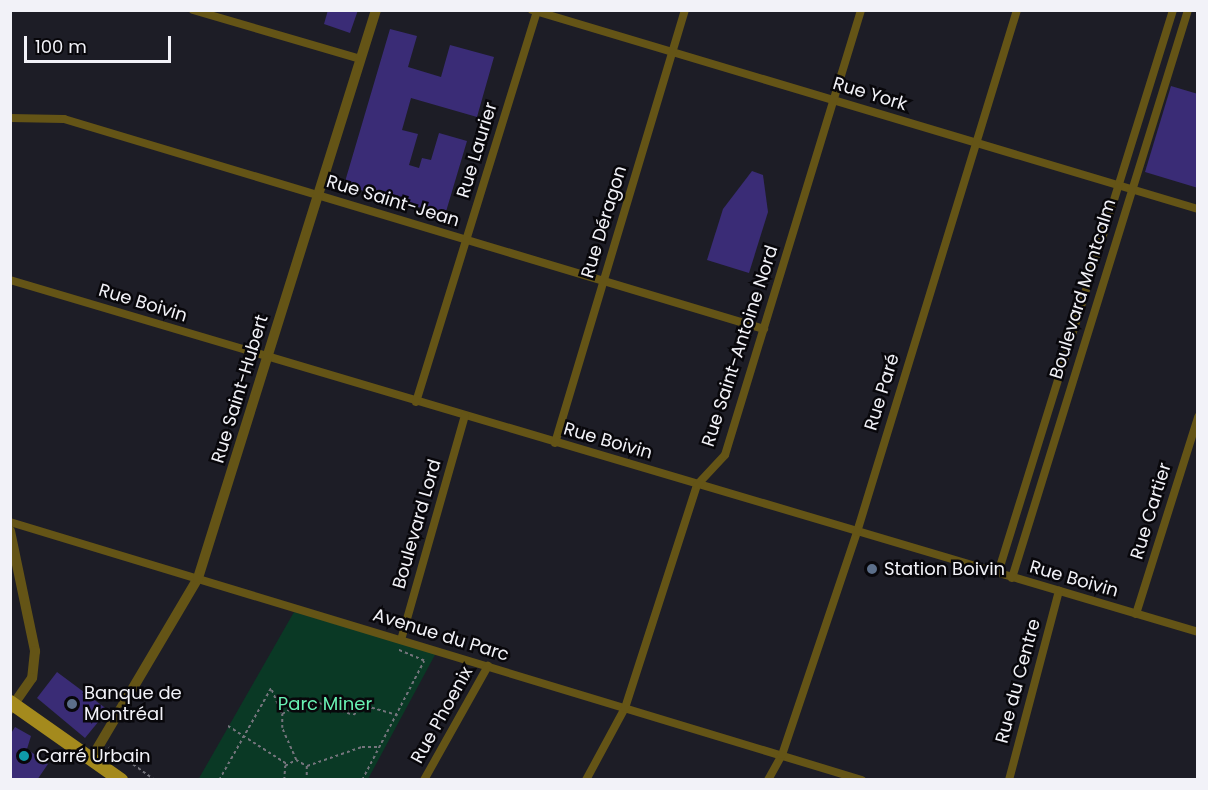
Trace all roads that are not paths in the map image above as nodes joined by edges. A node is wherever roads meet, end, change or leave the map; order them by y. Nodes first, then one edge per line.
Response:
1 (193, 10) edge
2 (376, 10) edge
3 (685, 10) edge
4 (861, 10) edge
5 (1017, 10) edge
6 (1173, 10) edge
7 (1188, 10) edge
8 (536, 11) edge
9 (672, 52) junction
10 (361, 58) junction
11 (834, 100) junction
12 (10, 118) edge
13 (976, 143) junction
14 (1118, 185) junction
15 (1131, 189) junction
16 (318, 195) junction
17 (1197, 209) edge
18 (466, 241) junction
19 (10, 279) edge
20 (603, 281) junction
21 (764, 329) junction
22 (267, 358) junction
23 (416, 402) junction
24 (465, 416) junction
25 (1197, 417) edge
26 (555, 443) junction
27 (697, 485) junction
28 (10, 522) edge
29 (10, 531) edge
30 (857, 532) junction
31 (998, 573) junction
32 (198, 578) junction
33 (1012, 578) junction
34 (1059, 591) junction
35 (1136, 614) junction
36 (1197, 632) edge
37 (401, 640) junction
38 (488, 666) junction
39 (12, 705) edge
40 (625, 708) junction
41 (782, 755) junction
42 (92, 759) junction
43 (121, 780) edge
44 (424, 780) edge
45 (586, 780) edge
46 (768, 780) edge
47 (862, 780) edge
48 (1009, 780) edge

1 - 10 street
2 - 10 street, Rue Saint-Hubert
3 - 9 street, Rue Déragon
4 - 11 street, Rue Saint-Antoine Nord
5 - 13 street, Rue Paré
6 - 14 street, Boulevard Montcalm
7 - 15 street, Boulevard Montcalm
8 - 9 street, Rue York
8 - 18 street, Rue Laurier
9 - 11 street, Rue York
9 - 20 street, Rue Déragon
10 - 16 street, Rue Saint-Hubert
11 - 13 street, Rue York
11 - 21 street, Rue Saint-Antoine Nord
12 - 16 street, Rue Saint-Jean
13 - 14 street, Rue York
13 - 30 street, Rue Paré
14 - 15 street, Rue York
14 - 31 street, Boulevard Montcalm
15 - 17 street, Rue York
15 - 33 street, Boulevard Montcalm
16 - 18 street, Rue Saint-Jean
16 - 22 street, Rue Saint-Hubert
18 - 20 street, Rue Saint-Jean
18 - 23 street, Rue Laurier
19 - 22 street, Rue Boivin
20 - 21 street, Rue Saint-Jean
20 - 26 street, Rue Déragon
21 - 27 street, Rue Saint-Antoine Nord
22 - 23 street, Rue Boivin
22 - 32 street, Rue Saint-Hubert
23 - 24 street, Rue Boivin
24 - 26 street, Rue Boivin
24 - 37 street, Boulevard Lord
25 - 35 street, Rue Cartier
26 - 27 street, Rue Boivin
27 - 30 street, Rue Boivin
27 - 40 street, Rue Saint-Antoine Nord
28 - 32 street, Avenue du Parc
29 - 39 street
30 - 31 street, Rue Boivin
30 - 41 street, Rue Paré
31 - 33 street, Rue Boivin
32 - 37 street, Avenue du Parc
32 - 42 street, Rue Saint-Hubert
33 - 34 street, Rue Boivin
34 - 35 street, Rue Boivin
34 - 48 street, Rue du Centre
35 - 36 street, Rue Boivin
37 - 38 street, Avenue du Parc
38 - 40 street, Avenue du Parc
38 - 44 street, Rue Phoenix
39 - 42 main road
40 - 41 street, Avenue du Parc
40 - 45 street, Rue Saint-Antoine Nord
41 - 46 street, Rue Paré
41 - 47 street, Avenue du Parc
42 - 43 main road

